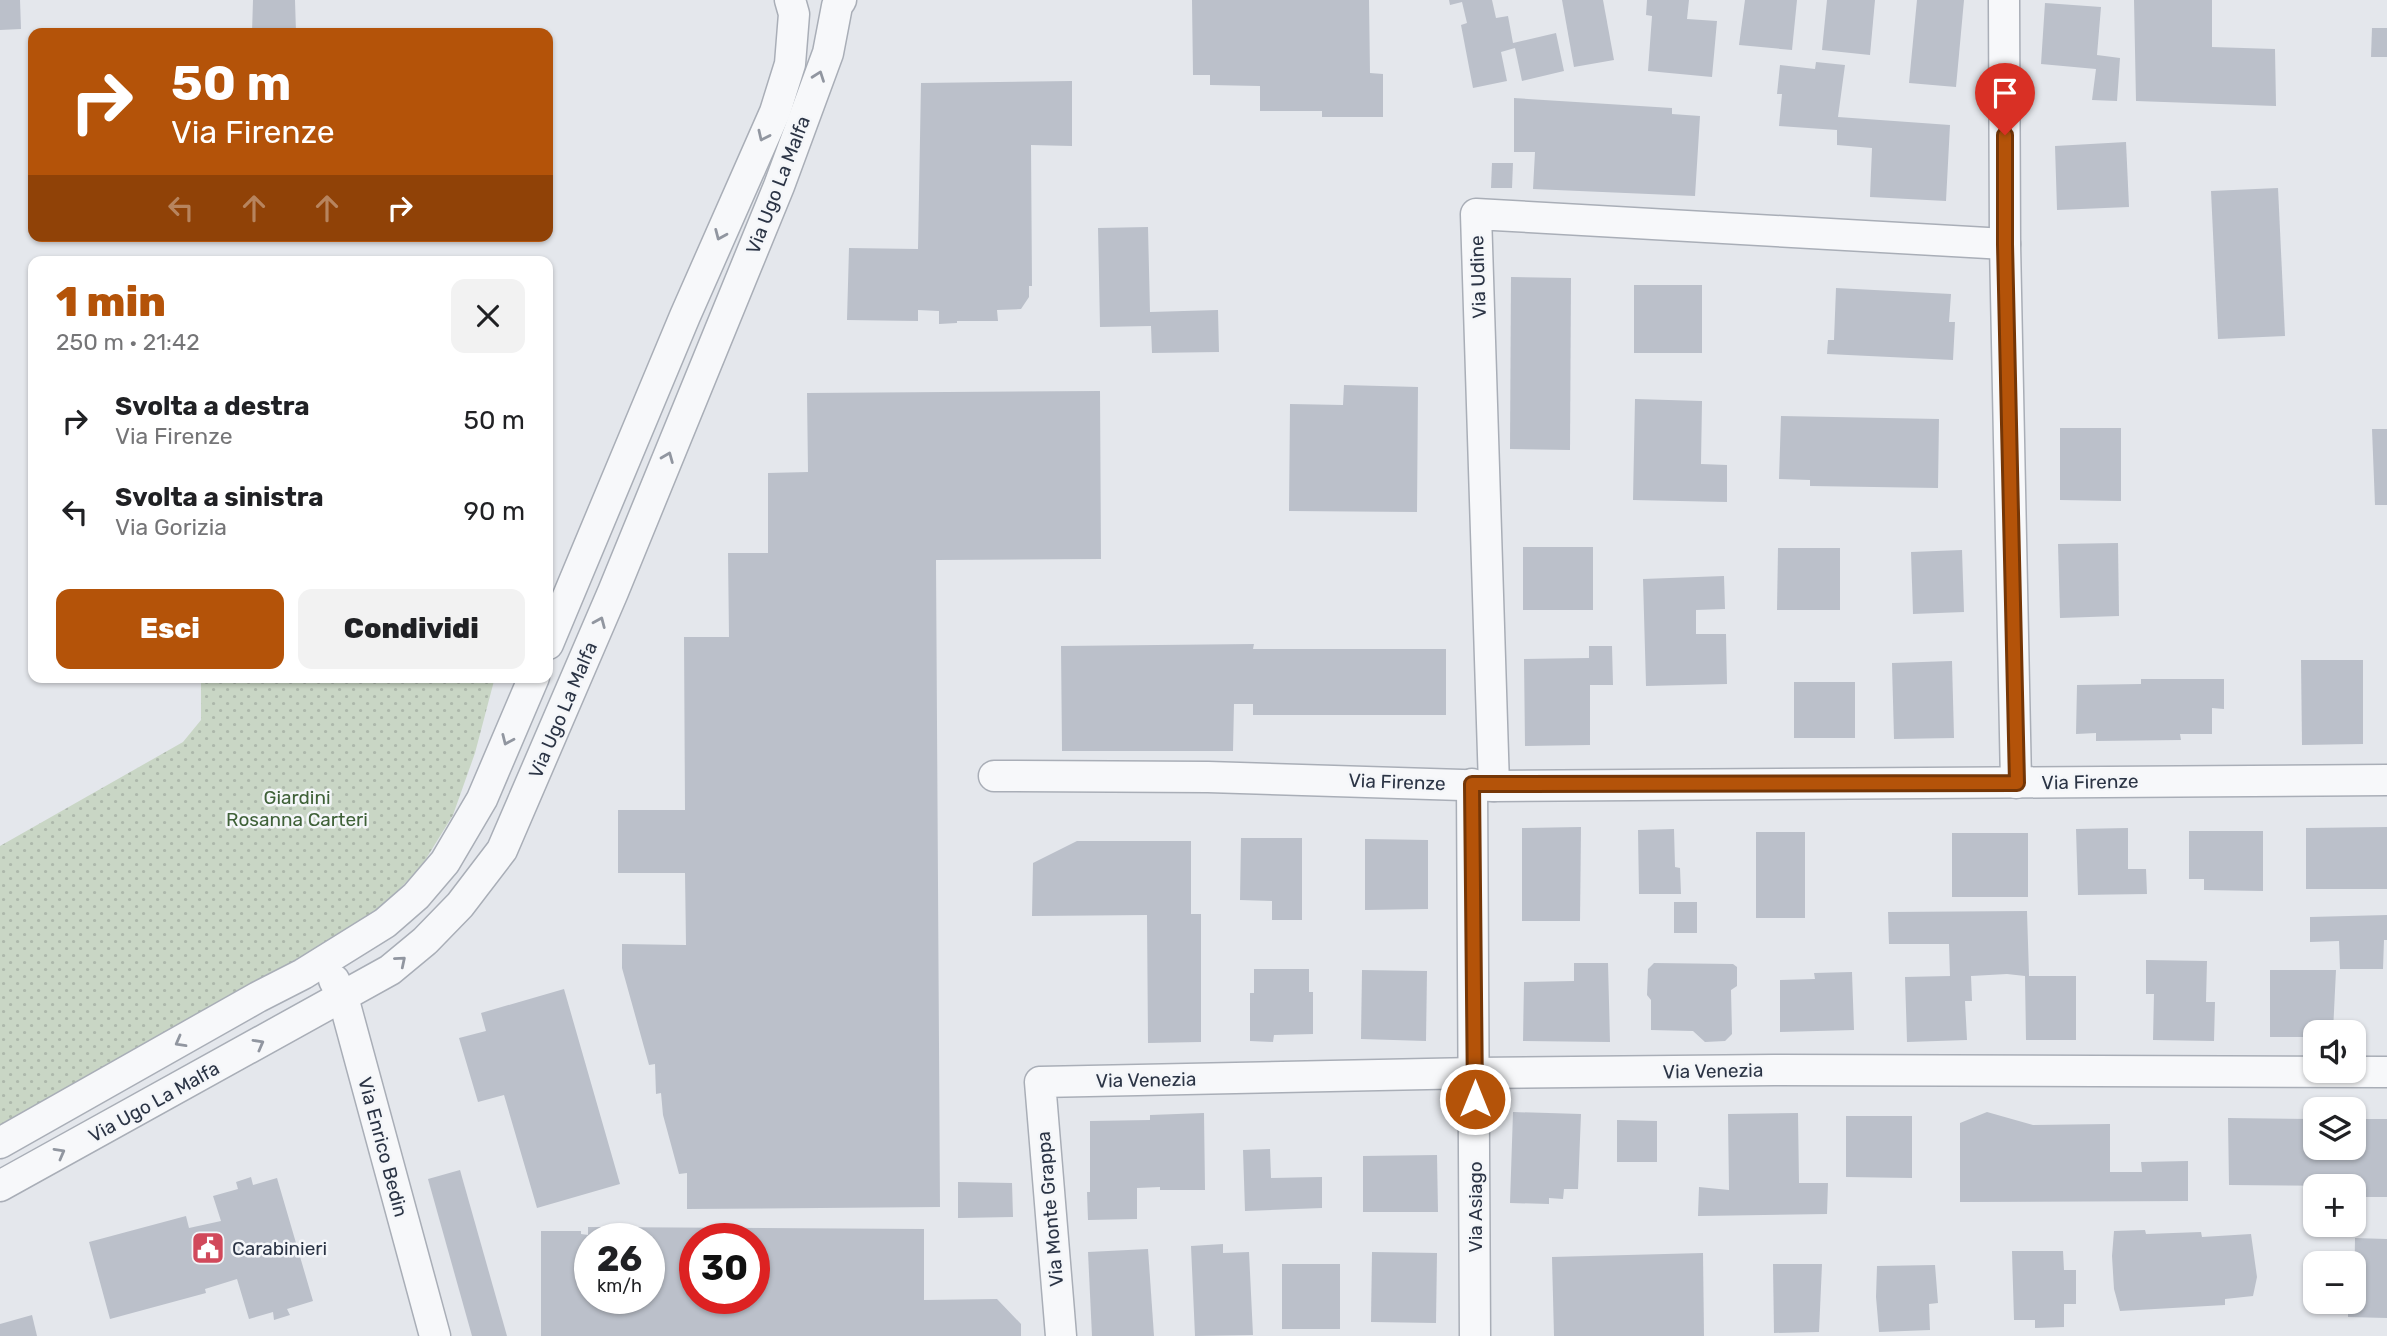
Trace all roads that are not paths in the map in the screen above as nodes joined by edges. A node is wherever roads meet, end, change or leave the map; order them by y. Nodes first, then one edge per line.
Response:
1 (790, 0) edge
2 (841, 0) edge
3 (2004, 0) edge
4 (2005, 244) junction
5 (642, 520) junction
6 (596, 527) junction
7 (553, 633) edge
8 (531, 683) edge
9 (994, 776) dead end
10 (2387, 780) edge
11 (2017, 783) junction
12 (1483, 785) junction
13 (325, 961) junction
14 (343, 997) junction
15 (2387, 1072) edge
16 (1475, 1073) junction
17 (1040, 1082) joint
18 (0, 1143) edge
19 (0, 1186) edge
20 (435, 1336) edge
21 (1061, 1336) edge
22 (1475, 1336) edge

1 -> 6 street, Via Ugo La Malfa
5 -> 2 street, Via Ugo La Malfa
3 - 4 street
4 - 11 street
4 - 12 street, Via Udine
5 - 6 street
14 -> 5 street, Via Ugo La Malfa
6 - 7 street, Via Ugo La Malfa
8 -> 13 street, Via Ugo La Malfa
9 - 12 street, Via Firenze
10 - 11 street, Via Firenze
11 - 12 street, Via Firenze
12 - 16 street, Via Asiago
13 - 14 street, Via Enrico Bedin
13 -> 18 street, Via Ugo La Malfa
19 -> 14 street, Via Ugo La Malfa
14 - 20 street, Via Enrico Bedin
15 - 16 street, Via Venezia
16 - 17 street, Via Venezia
16 - 22 street, Via Asiago
17 - 21 street, Via Monte Grappa

